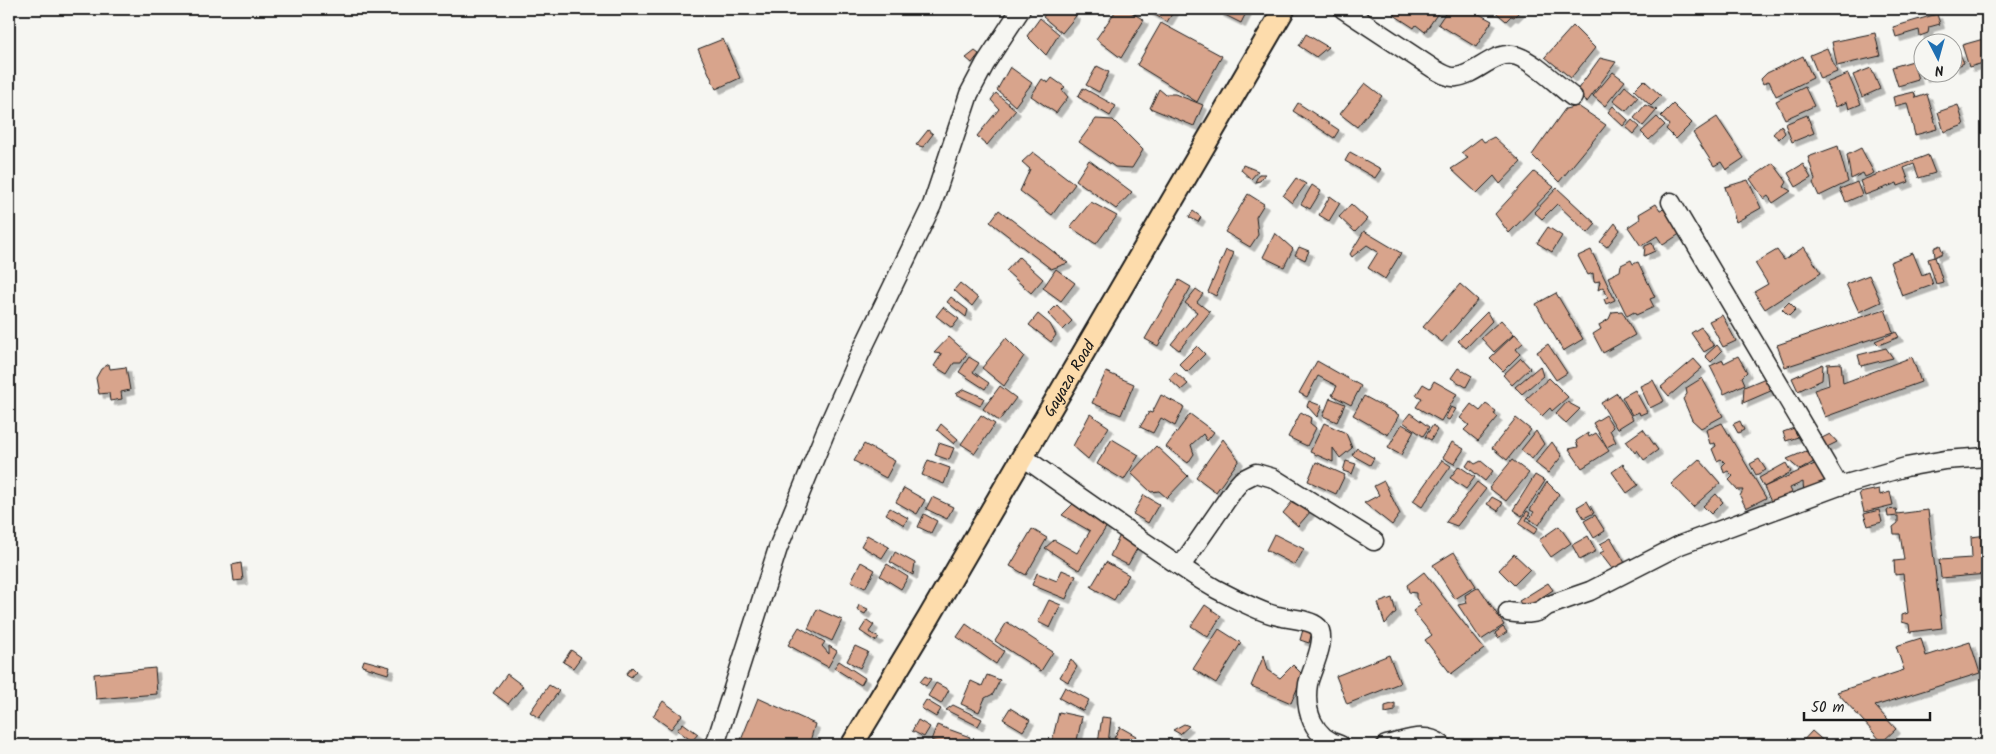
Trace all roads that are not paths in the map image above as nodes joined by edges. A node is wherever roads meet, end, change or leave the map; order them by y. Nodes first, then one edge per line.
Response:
1 (1021, 9) edge
2 (1284, 9) edge
3 (1344, 9) edge
4 (1573, 97) dead end
5 (1670, 202) dead end
6 (1022, 456) junction
7 (1987, 457) edge
8 (1839, 486) junction
9 (1374, 541) dead end
10 (1181, 566) junction
11 (1508, 612) dead end
12 (715, 745) edge
13 (852, 745) edge
14 (1340, 745) edge
15 (1386, 745) edge
16 (1442, 745) edge

1 - 12 street
2 - 6 main road, Gayaza Road
3 - 4 street
5 - 8 street
6 - 10 street
6 - 13 main road, Gayaza Road
7 - 8 street
8 - 11 street
9 - 10 street
10 - 14 street
15 - 16 street

